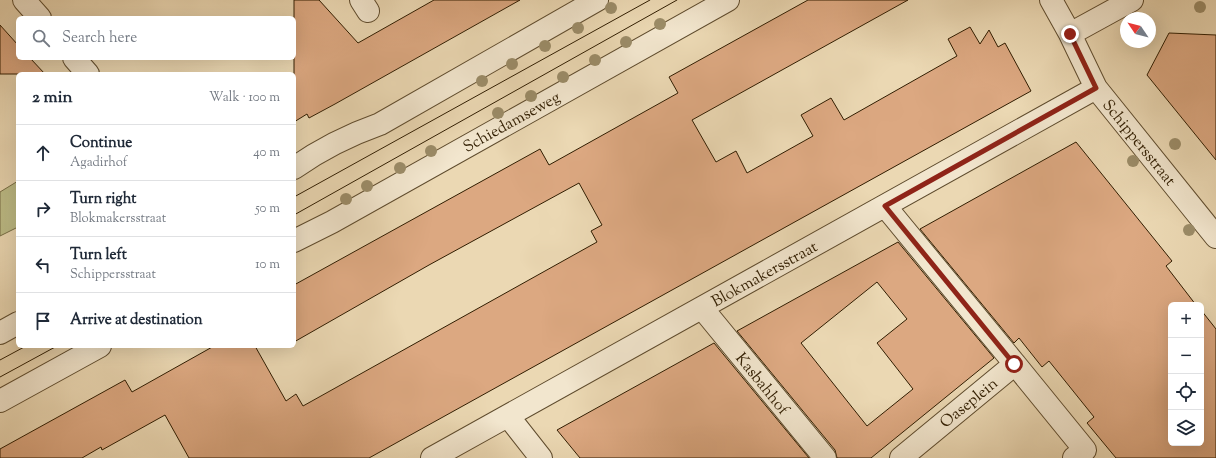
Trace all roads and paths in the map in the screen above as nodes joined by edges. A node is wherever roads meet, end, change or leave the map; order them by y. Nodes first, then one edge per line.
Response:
1 (24, 0) edge
2 (597, 0) edge
3 (728, 0) edge
4 (1051, 0) edge
5 (1132, 0) edge
6 (38, 16) edge
7 (1070, 34) junction
8 (76, 60) edge
9 (86, 72) edge
10 (1096, 88) junction
11 (296, 167) edge
12 (885, 206) junction
13 (1216, 237) edge
14 (296, 240) edge
15 (702, 308) junction
16 (16, 324) edge
17 (0, 333) edge
18 (96, 348) edge
19 (1014, 364) junction
20 (0, 401) edge
21 (508, 416) junction
22 (1084, 455) edge
23 (432, 458) edge
24 (540, 458) edge
25 (825, 458) edge
26 (901, 458) edge

1 - 6 street
2 - 11 street
3 - 14 street, Schiedamseweg
4 - 7 street, Schippersstraat
5 - 7 street
7 - 10 street, Schippersstraat
8 - 9 street
10 - 12 street, Blokmakersstraat
10 - 13 street, Schippersstraat
12 - 15 street, Blokmakersstraat
12 - 19 street
15 - 21 street, Blokmakersstraat
15 - 25 street, Kasbahhof
16 - 17 street
18 - 20 street
19 - 22 street
19 - 26 street, Oaseplein
21 - 23 street, Blokmakersstraat
21 - 24 street

